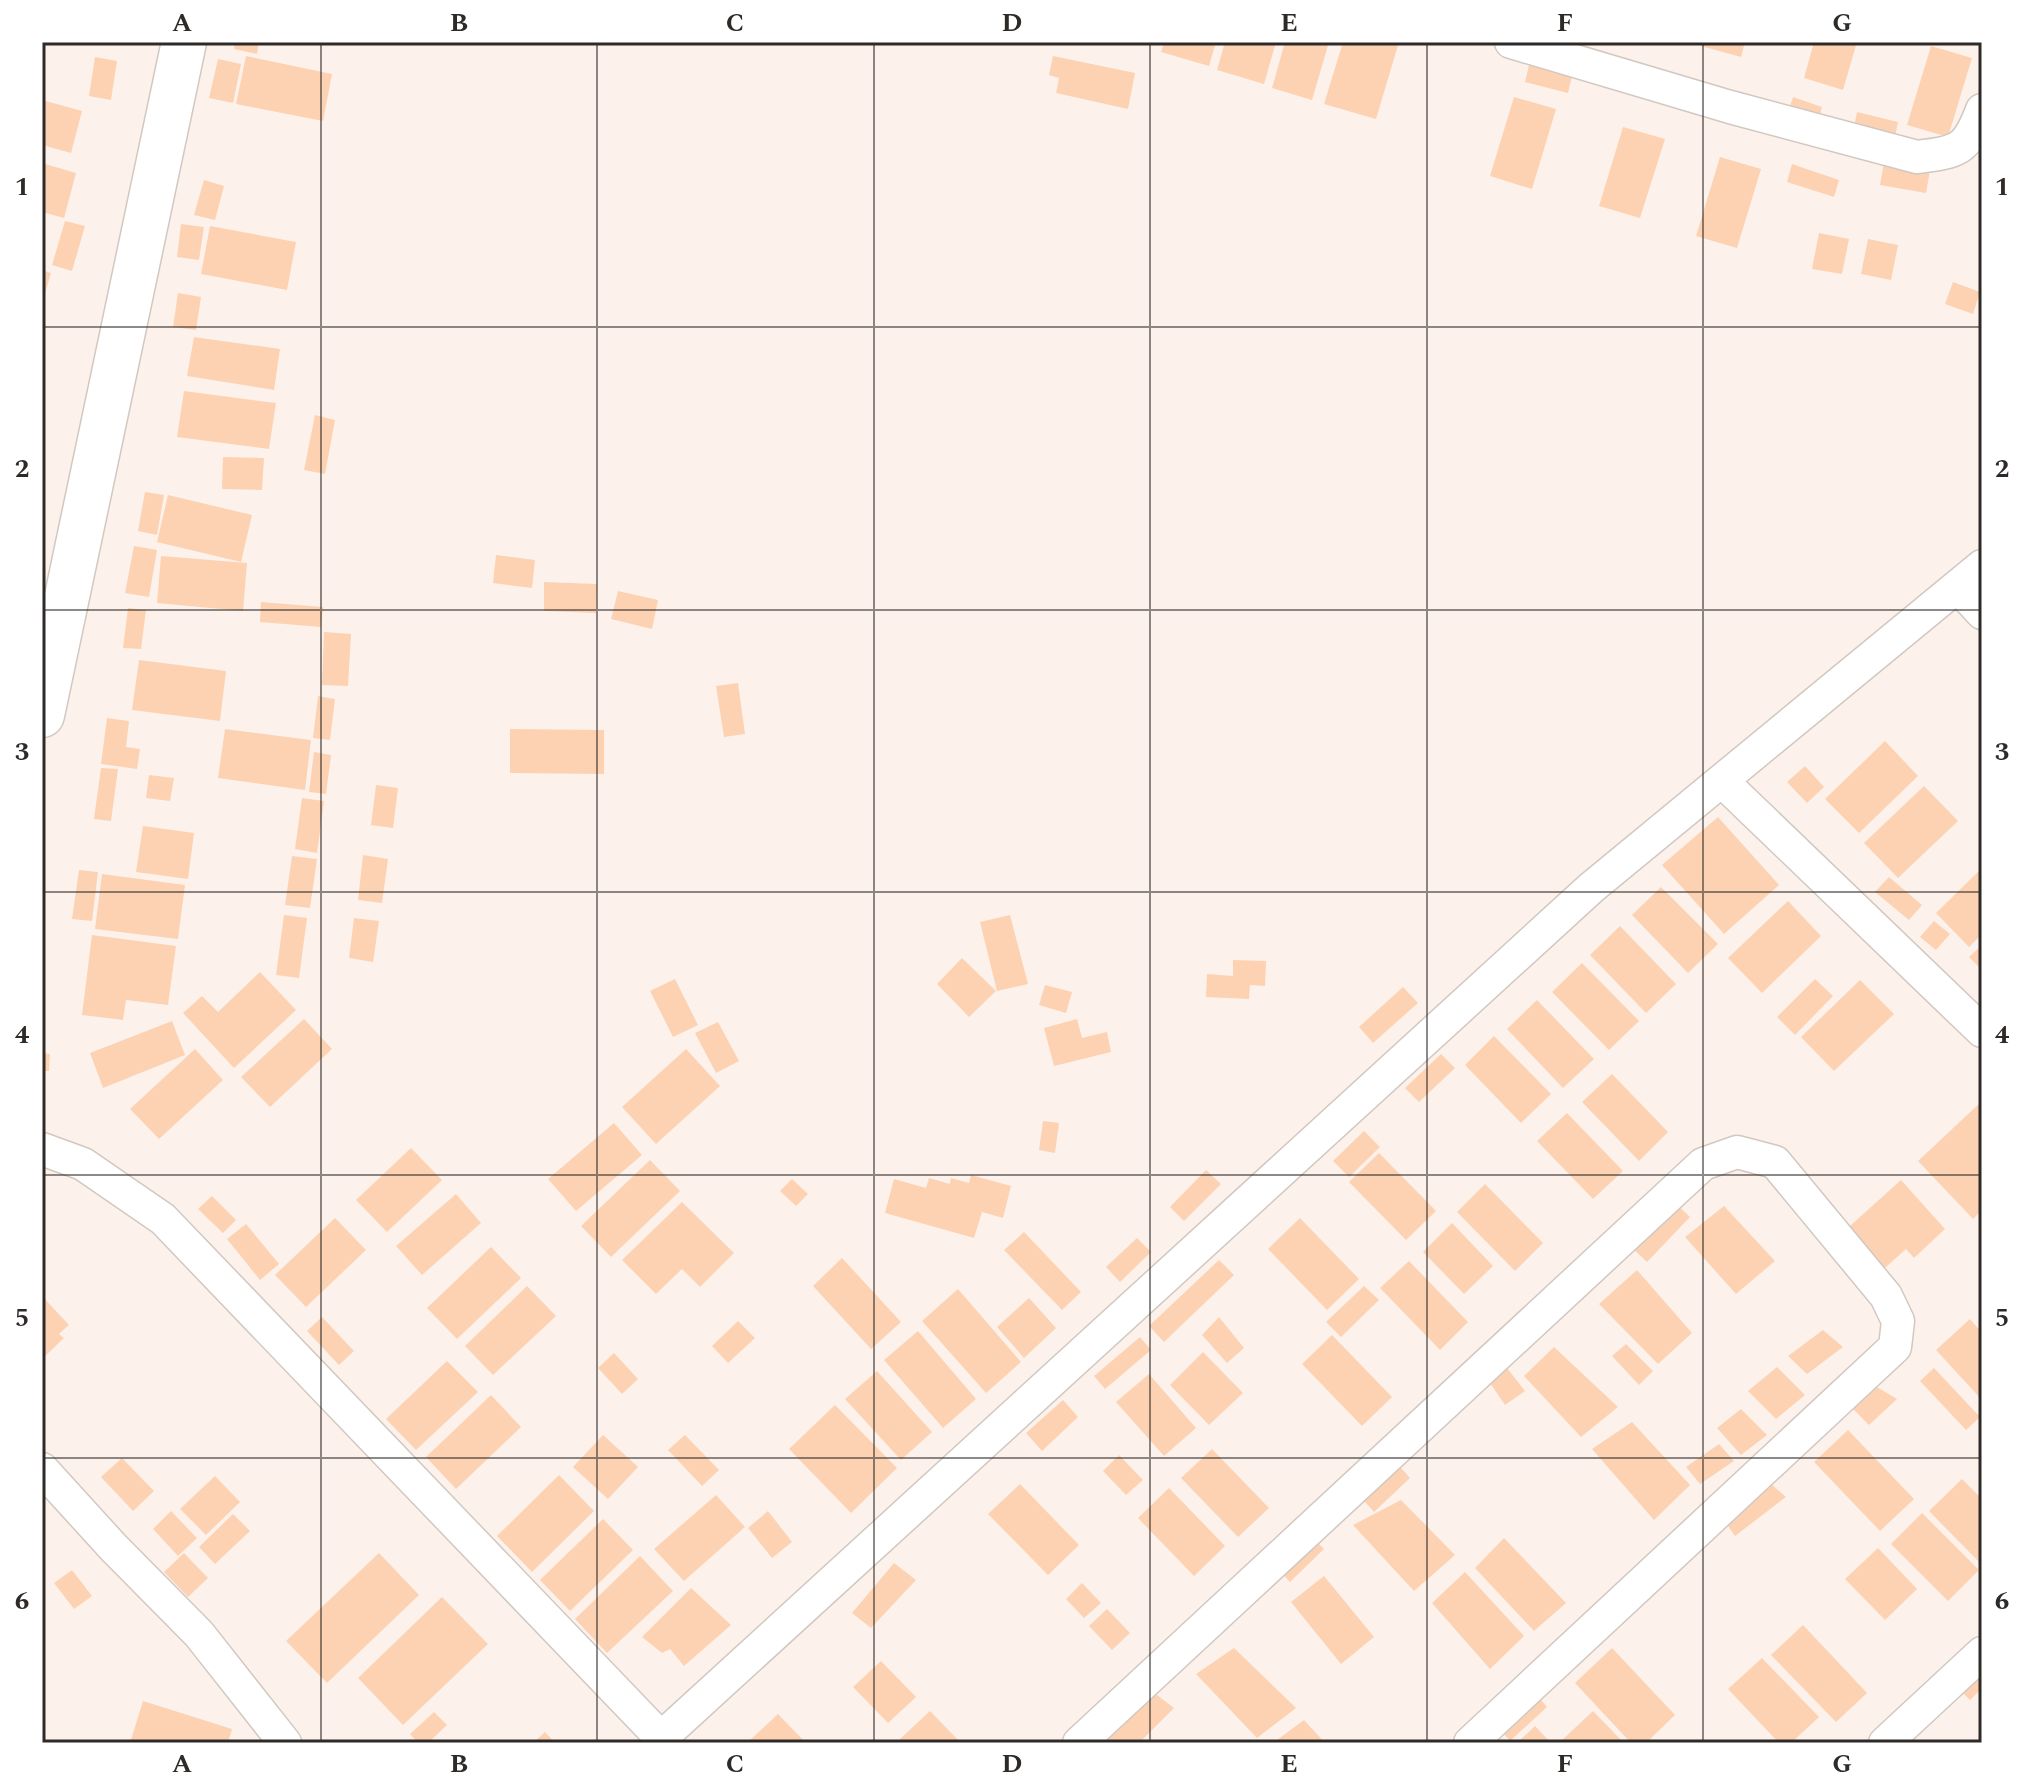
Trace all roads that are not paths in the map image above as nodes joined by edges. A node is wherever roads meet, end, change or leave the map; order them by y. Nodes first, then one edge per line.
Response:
1 (184, 42) edge
2 (1511, 42) edge
3 (1982, 110) edge
4 (1982, 566) edge
5 (1958, 587) junction
6 (1982, 613) edge
7 (42, 715) edge
8 (1722, 781) junction
9 (1982, 1031) edge
10 (42, 1149) edge
11 (42, 1469) edge
12 (1982, 1653) edge
13 (664, 1740) edge
14 (285, 1743) edge
15 (1079, 1743) edge
16 (1470, 1743) edge
17 (1885, 1743) edge

1 - 7 street
2 - 3 street
4 - 5 street
5 - 6 street
5 - 8 street
8 - 9 street
8 - 13 street
10 - 13 street
11 - 14 street
12 - 17 street
15 - 16 street

